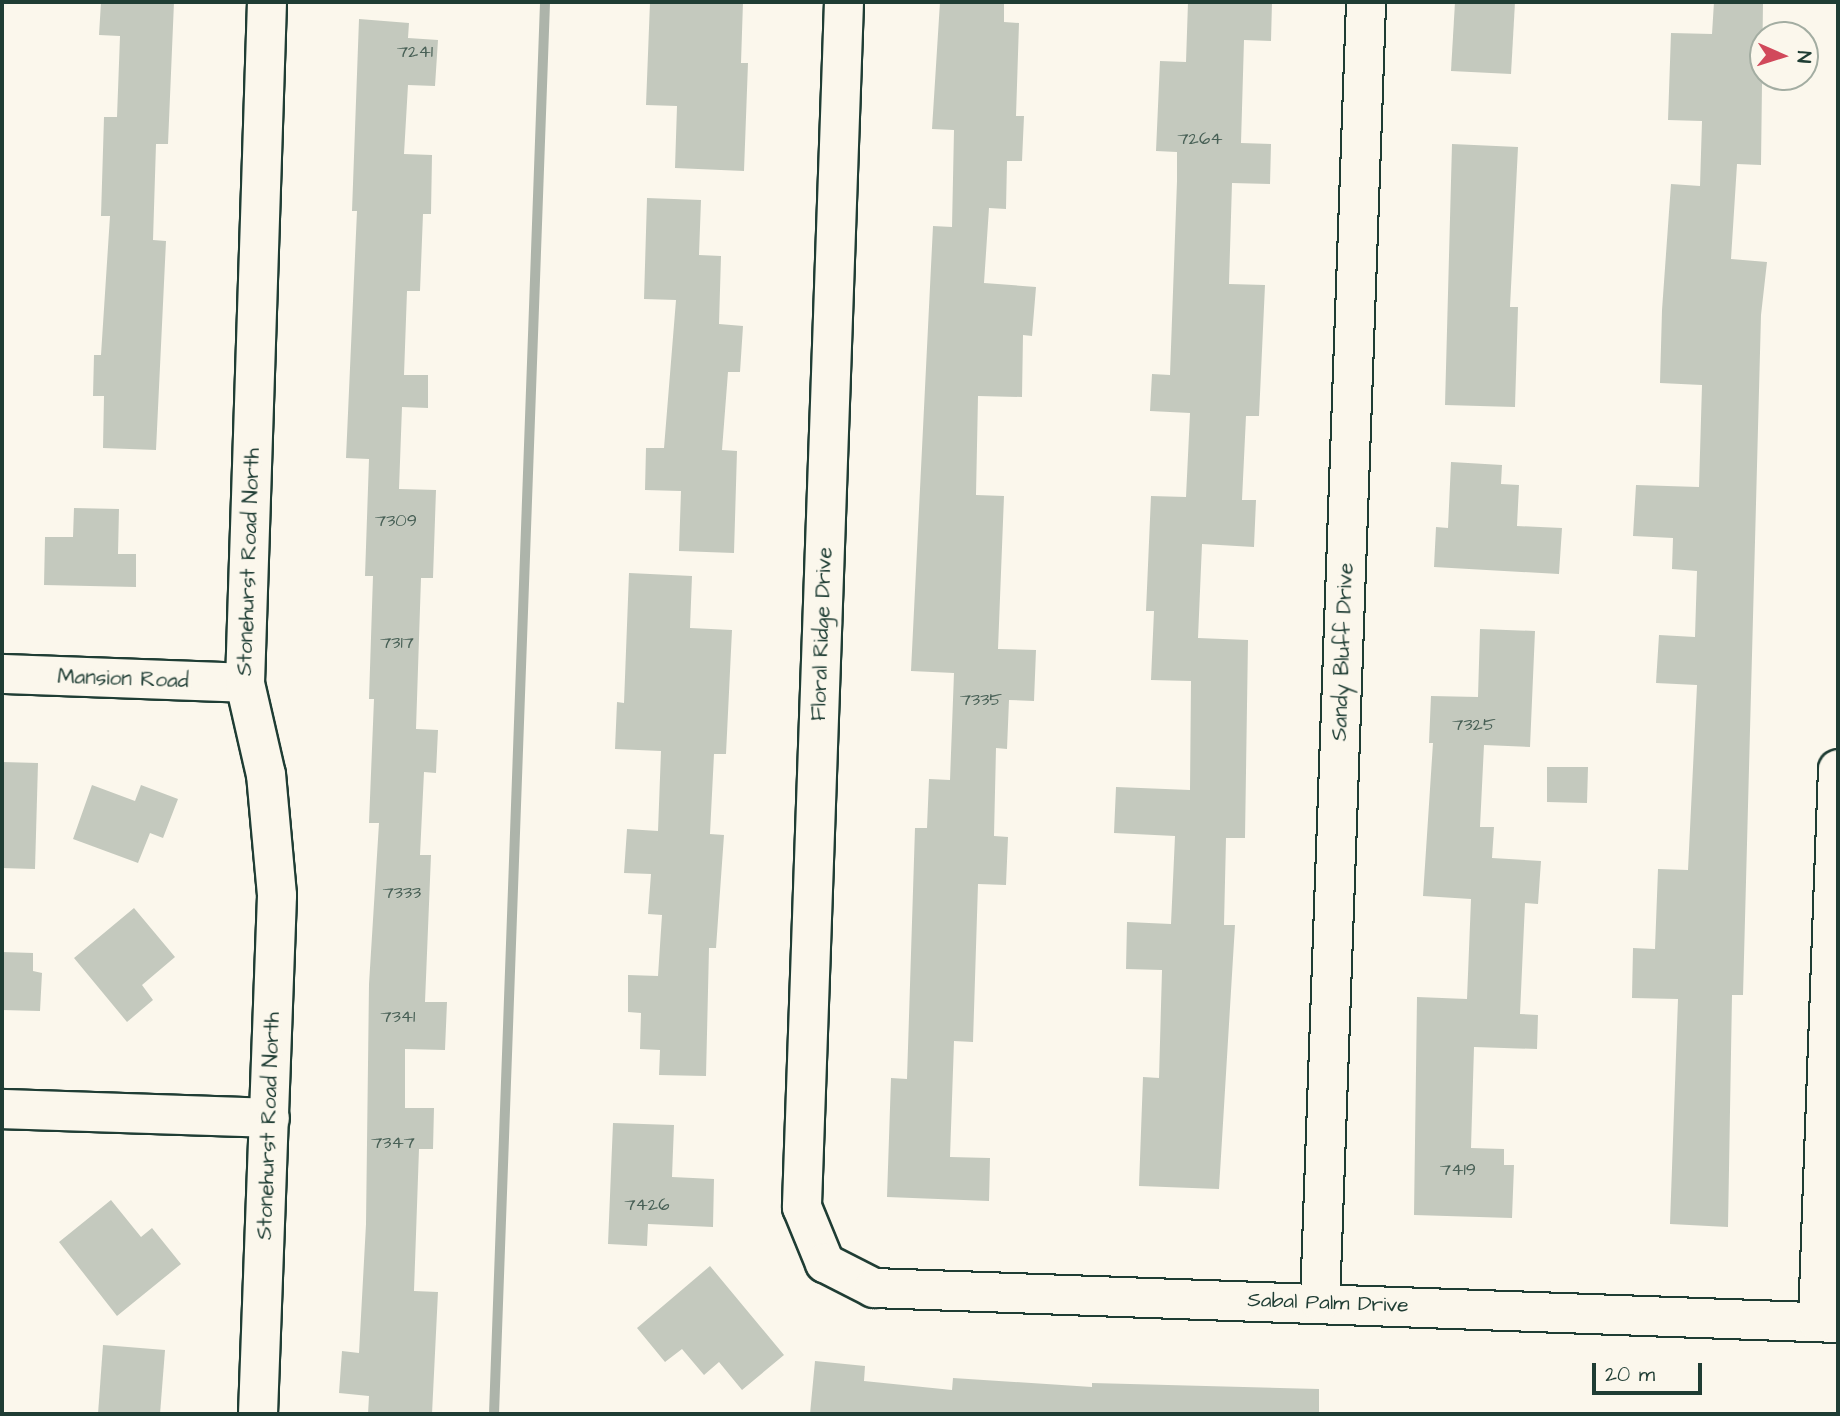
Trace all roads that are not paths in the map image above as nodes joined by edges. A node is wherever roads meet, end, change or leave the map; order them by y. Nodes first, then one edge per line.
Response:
1 (267, 2) edge
2 (844, 2) edge
3 (1366, 2) edge
4 (2, 674) edge
5 (244, 683) junction
6 (1838, 769) edge
7 (2, 1109) edge
8 (270, 1118) junction
9 (825, 1263) joint
10 (1320, 1302) junction
11 (1828, 1322) edge
12 (258, 1414) edge

1 - 5 street, Stonehurst Road North
2 - 9 street, Floral Ridge Drive
3 - 10 street, Sandy Bluff Drive
4 - 5 street, Mansion Road
5 - 8 street, Stonehurst Road North
6 - 11 street
7 - 8 street
8 - 12 street, Stonehurst Road North
9 - 10 street, Sabal Palm Drive
10 - 11 street, Sabal Palm Drive

